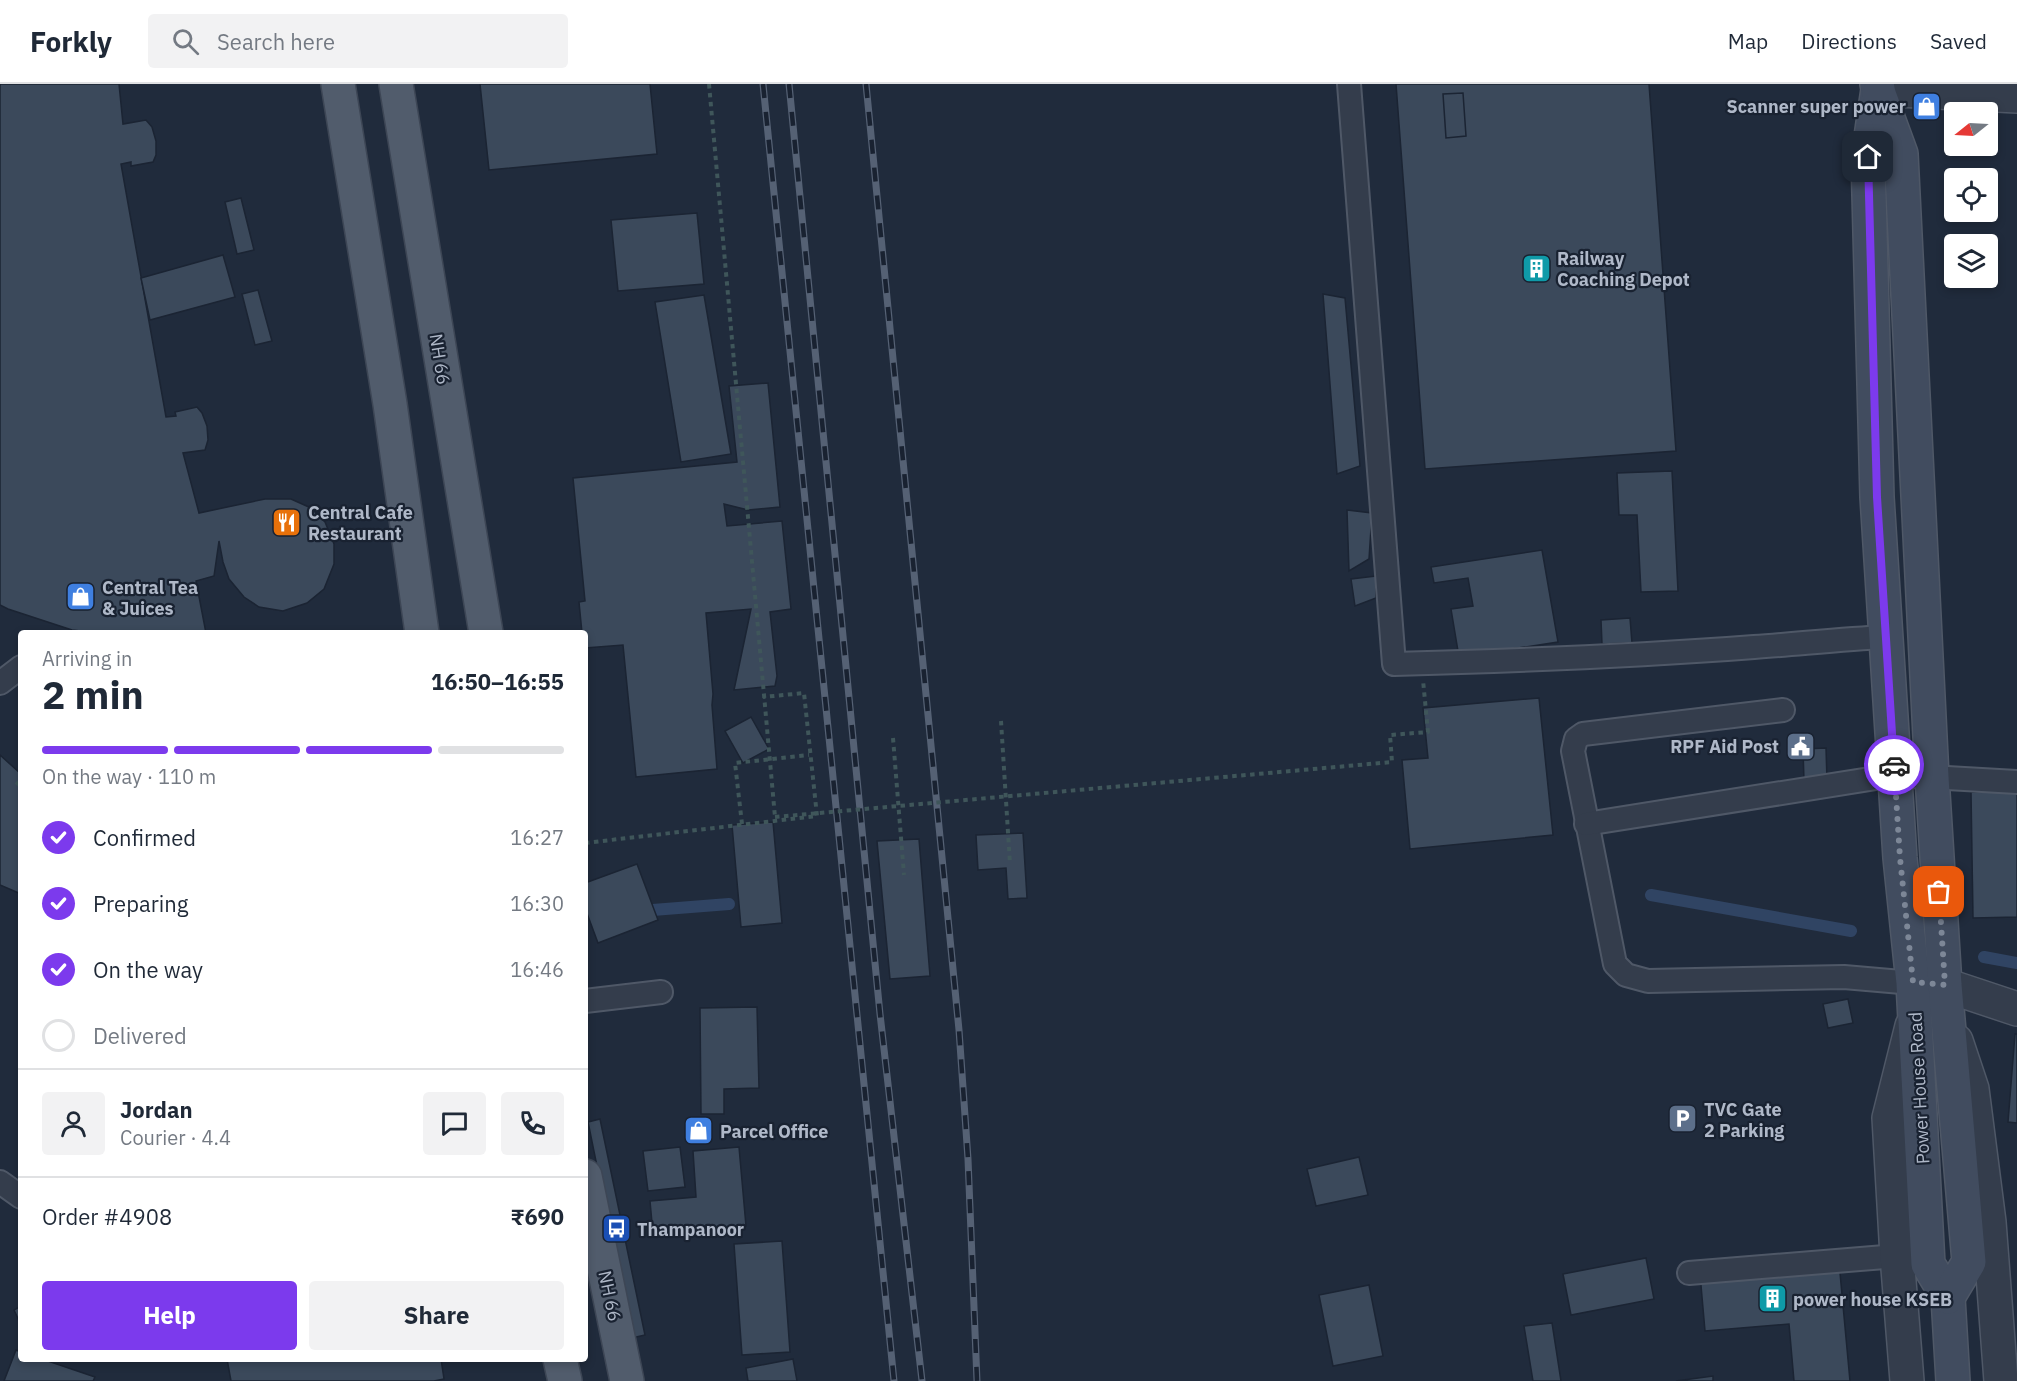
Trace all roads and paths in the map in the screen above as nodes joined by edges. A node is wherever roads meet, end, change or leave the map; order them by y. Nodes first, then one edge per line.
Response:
1 (338, 84) edge
2 (396, 84) edge
3 (709, 84) edge
4 (1349, 84) edge
5 (1877, 87) edge
6 (2017, 96) edge
7 (422, 630) edge
8 (486, 630) edge
9 (1886, 637) junction
10 (0, 658) edge
11 (18, 666) edge
12 (18, 669) edge
13 (1423, 680) dead end
14 (0, 682) edge
15 (764, 697) junction
16 (1783, 710) dead end
17 (1001, 721) dead end
18 (893, 738) dead end
19 (809, 755) junction
20 (1895, 775) junction
21 (1932, 777) junction
22 (2017, 782) edge
23 (1005, 795) junction
24 (898, 805) junction
25 (742, 824) junction
26 (1586, 824) junction
27 (588, 843) edge
28 (1010, 864) dead end
29 (904, 875) dead end
30 (1913, 982) junction
31 (1945, 985) junction
32 (661, 992) dead end
33 (588, 1001) edge
34 (2017, 1009) edge
35 (1915, 1016) junction
36 (1948, 1019) junction
37 (0, 1182) edge
38 (588, 1191) edge
39 (18, 1195) edge
40 (1897, 1257) junction
41 (1689, 1274) dead end
42 (1948, 1297) junction
43 (561, 1362) edge
44 (2006, 1362) edge
45 (565, 1381) edge
46 (627, 1381) edge
47 (1907, 1381) edge
48 (1953, 1381) edge

1 - 7 main road
2 - 8 main road, NH 66
3 - 15 path
4 - 9 lane
5 - 6 street
5 - 9 main road, Power House Road
5 - 21 main road
9 - 20 main road, Power House Road
10 - 11 lane
12 - 14 lane
13 - 23 path, bridge
15 - 19 path
15 - 24 path, bridge
16 - 26 lane
17 - 23 path
18 - 24 path
19 - 25 path
19 - 25 path
20 - 21 lane
20 - 26 lane
20 - 30 main road, Power House Road
21 - 22 lane
21 - 31 main road
23 - 24 path, bridge
23 - 28 path
24 - 29 path
25 - 27 path
26 - 30 lane
30 - 31 street
30 - 35 main road, Power House Road
31 - 34 street
31 - 36 main road
32 - 33 lane
35 - 40 street
35 - 42 main road, Power House Road
36 - 42 main road
36 - 44 street
37 - 39 lane
38 - 46 main road, NH 66
40 - 41 lane
40 - 47 street
42 - 48 main road
43 - 45 main road

